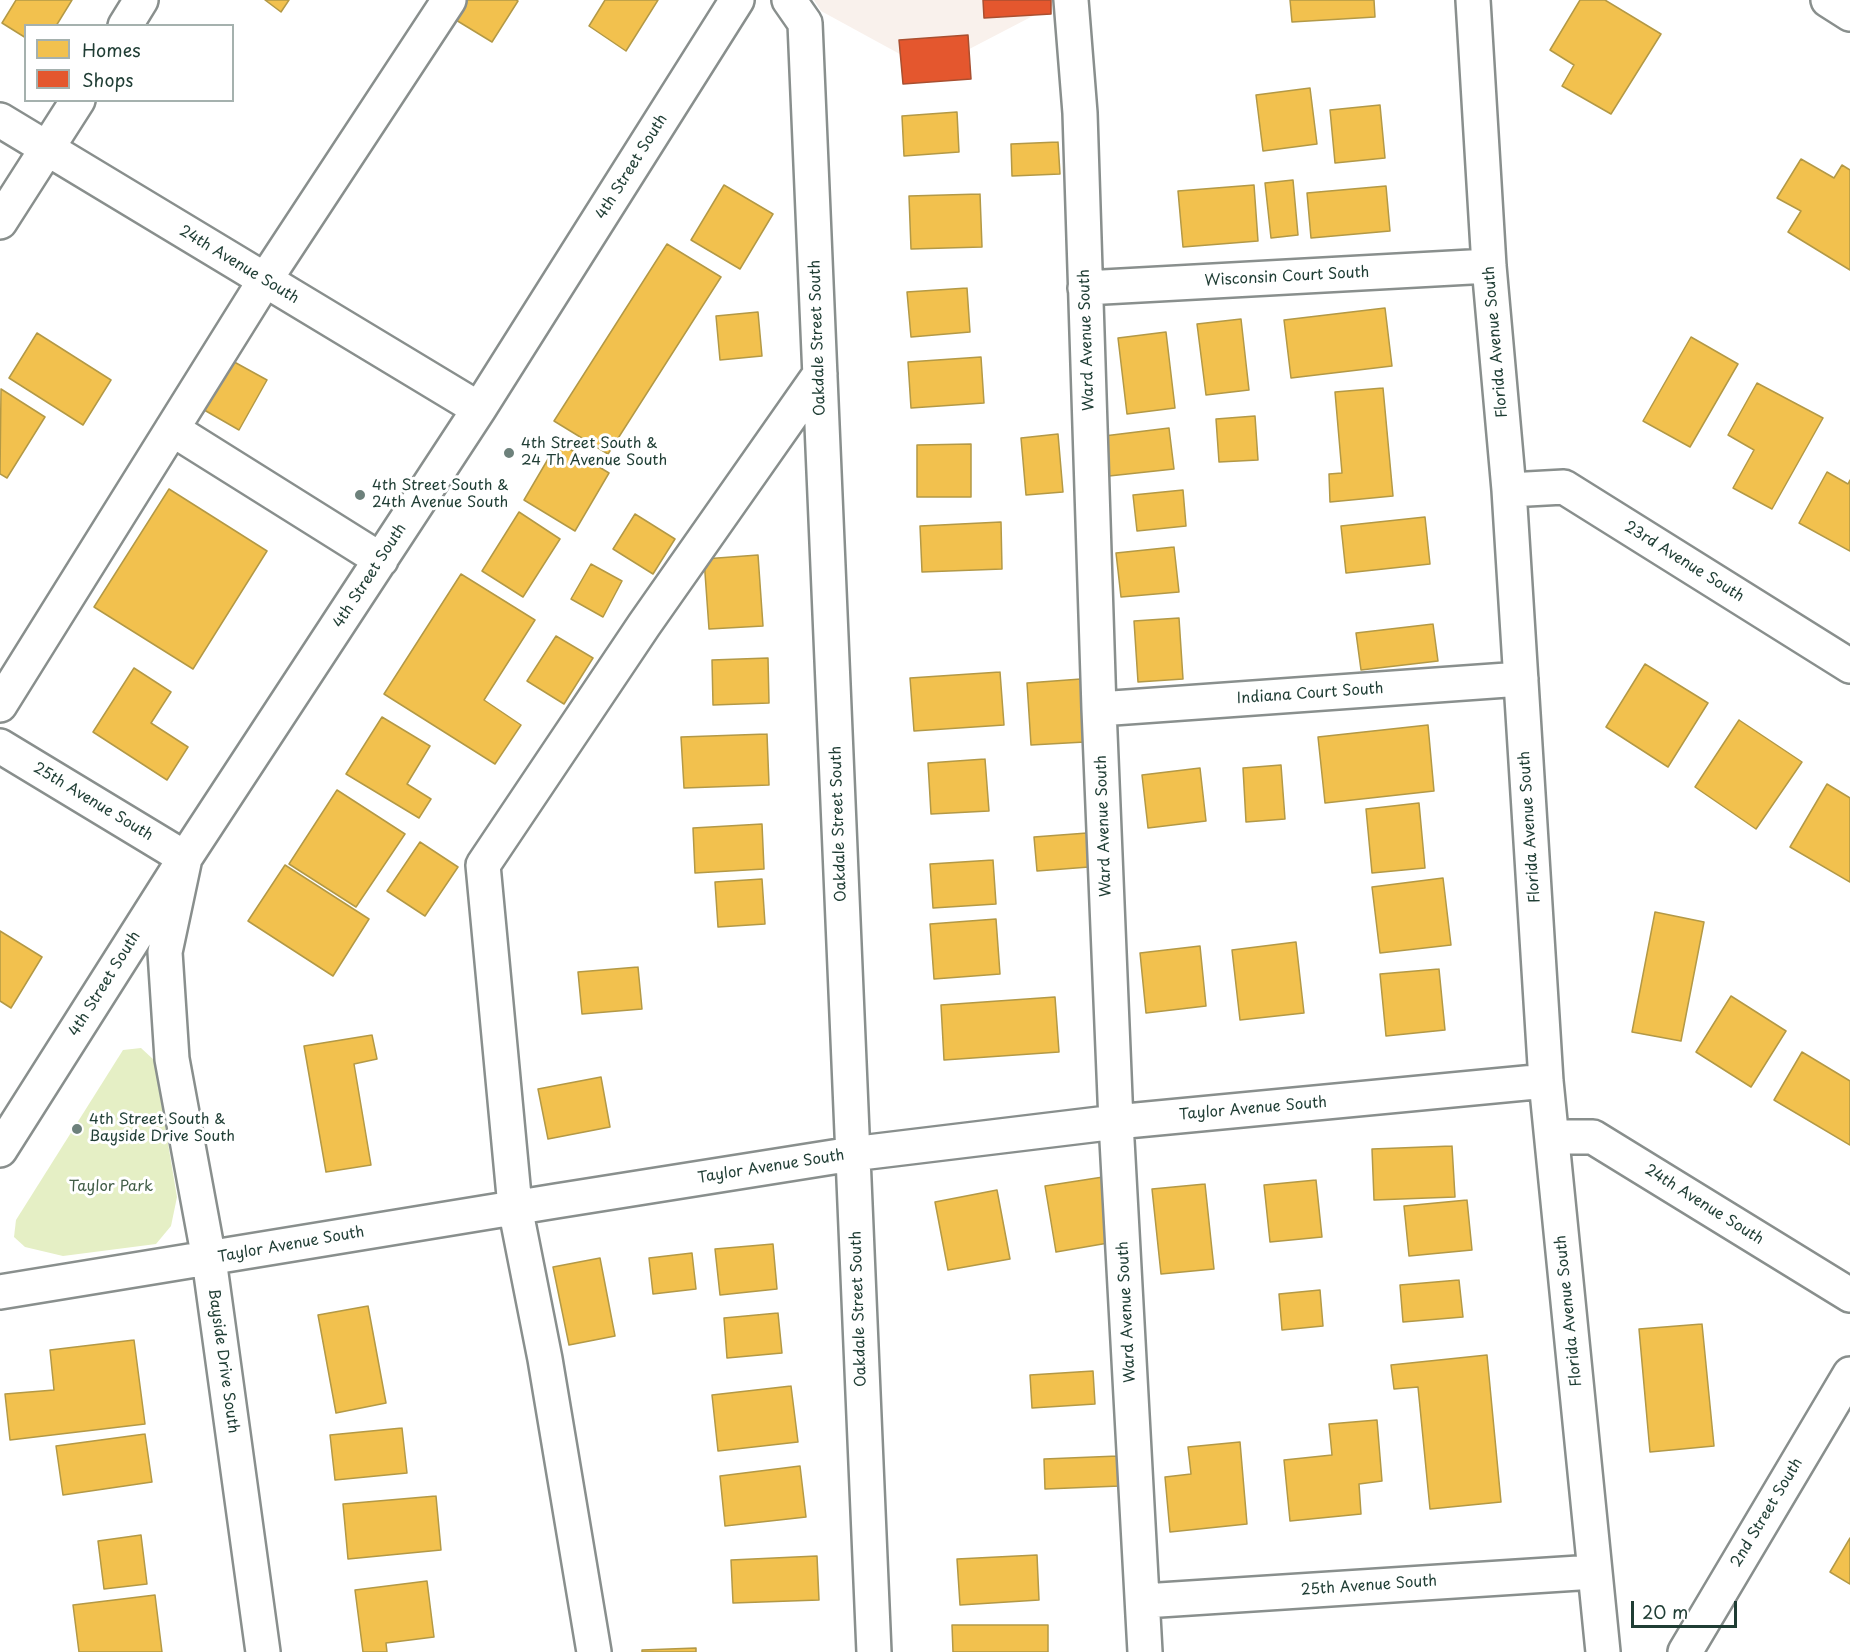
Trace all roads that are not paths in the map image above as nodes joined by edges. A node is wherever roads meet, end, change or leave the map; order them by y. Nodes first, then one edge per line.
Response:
1 (141, 0) edge
2 (449, 0) edge
3 (737, 0) edge
4 (789, 0) edge
5 (1071, 0) edge
6 (1473, 0) edge
7 (1828, 0) edge
8 (1850, 14) edge
9 (126, 24) edge
10 (77, 102) edge
11 (0, 120) edge
12 (46, 150) junction
13 (0, 222) edge
14 (1489, 266) junction
15 (265, 280) junction
16 (1085, 288) junction
17 (820, 375) junction
18 (479, 409) junction
19 (172, 429) junction
20 (1509, 490) junction
21 (381, 560) junction
22 (1850, 666) edge
23 (1521, 679) junction
24 (0, 705) edge
25 (1100, 709) junction
26 (0, 746) edge
27 (185, 858) junction
28 (1546, 1081) junction
29 (1116, 1122) junction
30 (1552, 1137) junction
31 (0, 1150) edge
32 (852, 1154) junction
33 (515, 1207) junction
34 (209, 1259) junction
35 (0, 1292) edge
36 (1850, 1295) edge
37 (1850, 1374) edge
38 (1594, 1572) junction
39 (1144, 1601) junction
40 (263, 1652) edge
41 (594, 1652) edge
42 (874, 1652) edge
43 (1145, 1652) edge
44 (1603, 1652) edge
45 (1685, 1652) edge

1 - 9 street
2 - 15 street
3 - 18 street, 4th Street South
4 - 17 street, Oakdale Street South
5 - 16 street, Ward Avenue South
6 - 14 street, Florida Avenue South
7 - 8 street
10 - 12 street
11 - 12 street, 24th Avenue South
12 - 13 street
12 - 15 street, 24th Avenue South
14 - 16 street, Wisconsin Court South
14 - 20 street, Florida Avenue South
15 - 18 street, 24th Avenue South
15 - 19 street
16 - 25 street, Ward Avenue South
17 - 32 street, Oakdale Street South
17 - 33 street
18 - 21 street, 4th Street South
19 - 21 street
19 - 24 street
20 - 22 street, 23rd Avenue South
20 - 23 street, Florida Avenue South
21 - 27 street, 4th Street South
23 - 25 street, Indiana Court South
23 - 28 street, Florida Avenue South
25 - 29 street, Ward Avenue South
26 - 27 street, 25th Avenue South
27 - 31 street, 4th Street South
27 - 34 street, Bayside Drive South
28 - 29 street, Taylor Avenue South
28 - 30 street, Florida Avenue South
29 - 32 street, Taylor Avenue South
29 - 39 street, Ward Avenue South
30 - 36 street, 24th Avenue South
30 - 38 street, Florida Avenue South
32 - 33 street, Taylor Avenue South
32 - 42 street, Oakdale Street South
33 - 34 street, Taylor Avenue South
33 - 41 street
34 - 35 street, Taylor Avenue South
34 - 40 street, Bayside Drive South
37 - 45 street, 2nd Street South
38 - 39 street, 25th Avenue South
38 - 44 street, Florida Avenue South
39 - 43 street, Ward Avenue South

